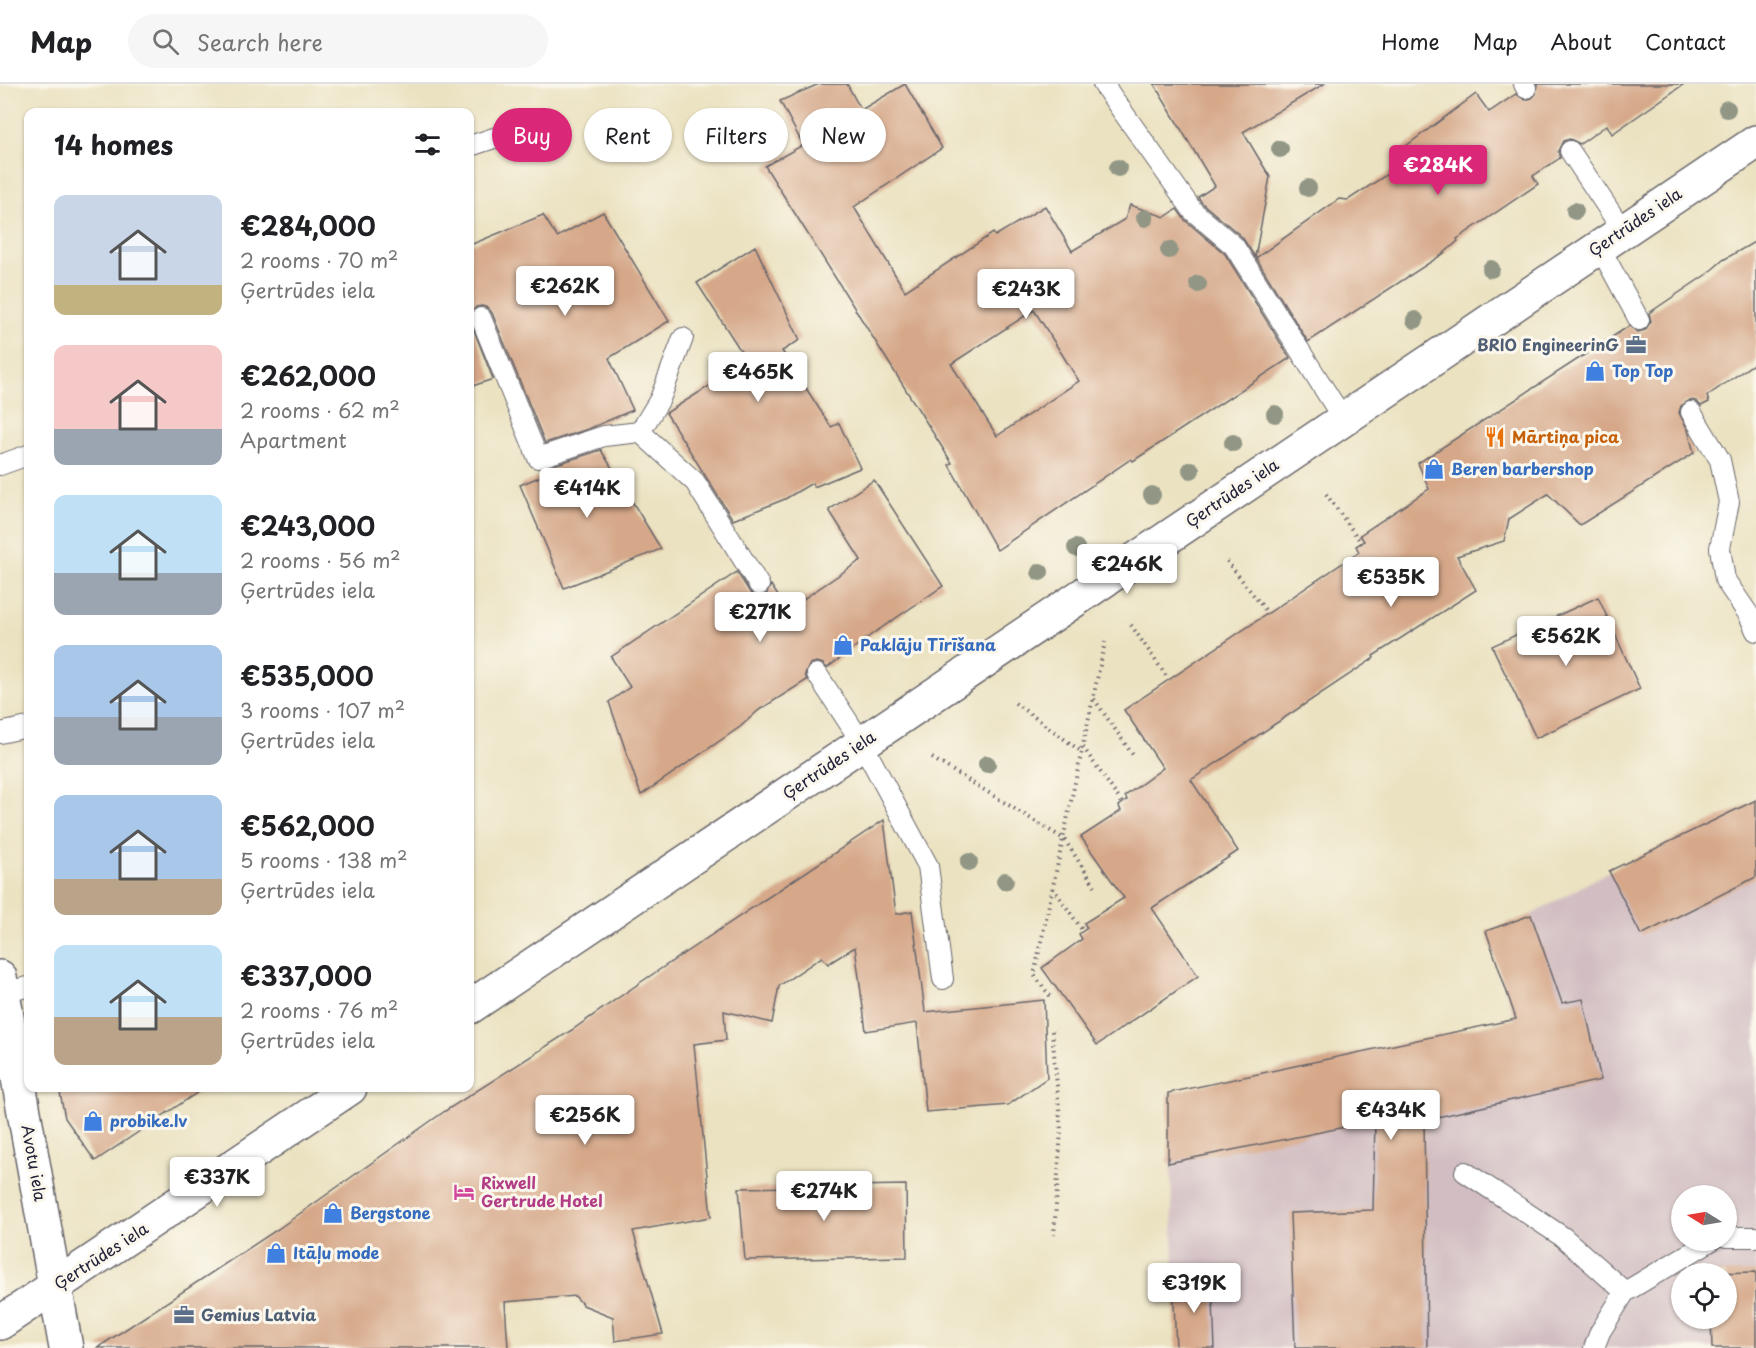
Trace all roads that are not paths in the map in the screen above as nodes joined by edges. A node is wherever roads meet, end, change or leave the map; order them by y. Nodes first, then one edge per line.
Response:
1 (1103, 84) edge
2 (492, 139) edge
3 (1756, 142) edge
4 (474, 145) edge
5 (1570, 151) dead end
6 (1611, 239) junction
7 (481, 318) dead end
8 (1639, 320) dead end
9 (683, 338) dead end
10 (1691, 412) dead end
11 (1343, 419) junction
12 (640, 432) junction
13 (24, 456) edge
14 (0, 465) edge
15 (759, 585) dead end
16 (1756, 631) edge
17 (817, 674) dead end
18 (24, 727) edge
19 (0, 733) edge
20 (862, 743) junction
21 (943, 979) dead end
22 (10, 986) edge
23 (474, 1004) edge
24 (24, 1077) edge
25 (26, 1092) edge
26 (337, 1092) edge
27 (317, 1098) edge
28 (1465, 1172) dead end
29 (1737, 1237) edge
30 (1756, 1237) edge
31 (1693, 1251) edge
32 (56, 1285) junction
33 (1624, 1292) junction
34 (0, 1323) edge
35 (66, 1348) edge
36 (1594, 1348) edge

1 - 11 lane
2 - 4 lane
3 - 6 street, Ģertrūdes iela
5 - 6 lane
6 - 8 lane
6 - 11 street, Ģertrūdes iela
7 - 12 lane
9 - 12 lane
10 - 16 lane
11 - 20 street, Ģertrūdes iela
12 - 15 lane
13 - 14 lane
17 - 20 lane
18 - 19 lane
20 - 21 lane
20 - 23 street, Ģertrūdes iela
22 - 24 street, Avotu iela
25 - 32 street, Avotu iela
26 - 27 street, Ģertrūdes iela
27 - 32 street, Ģertrūdes iela
28 - 33 lane
29 - 30 lane
31 - 33 lane
32 - 34 street, Ģertrūdes iela
32 - 35 street, Avotu iela
33 - 36 lane

